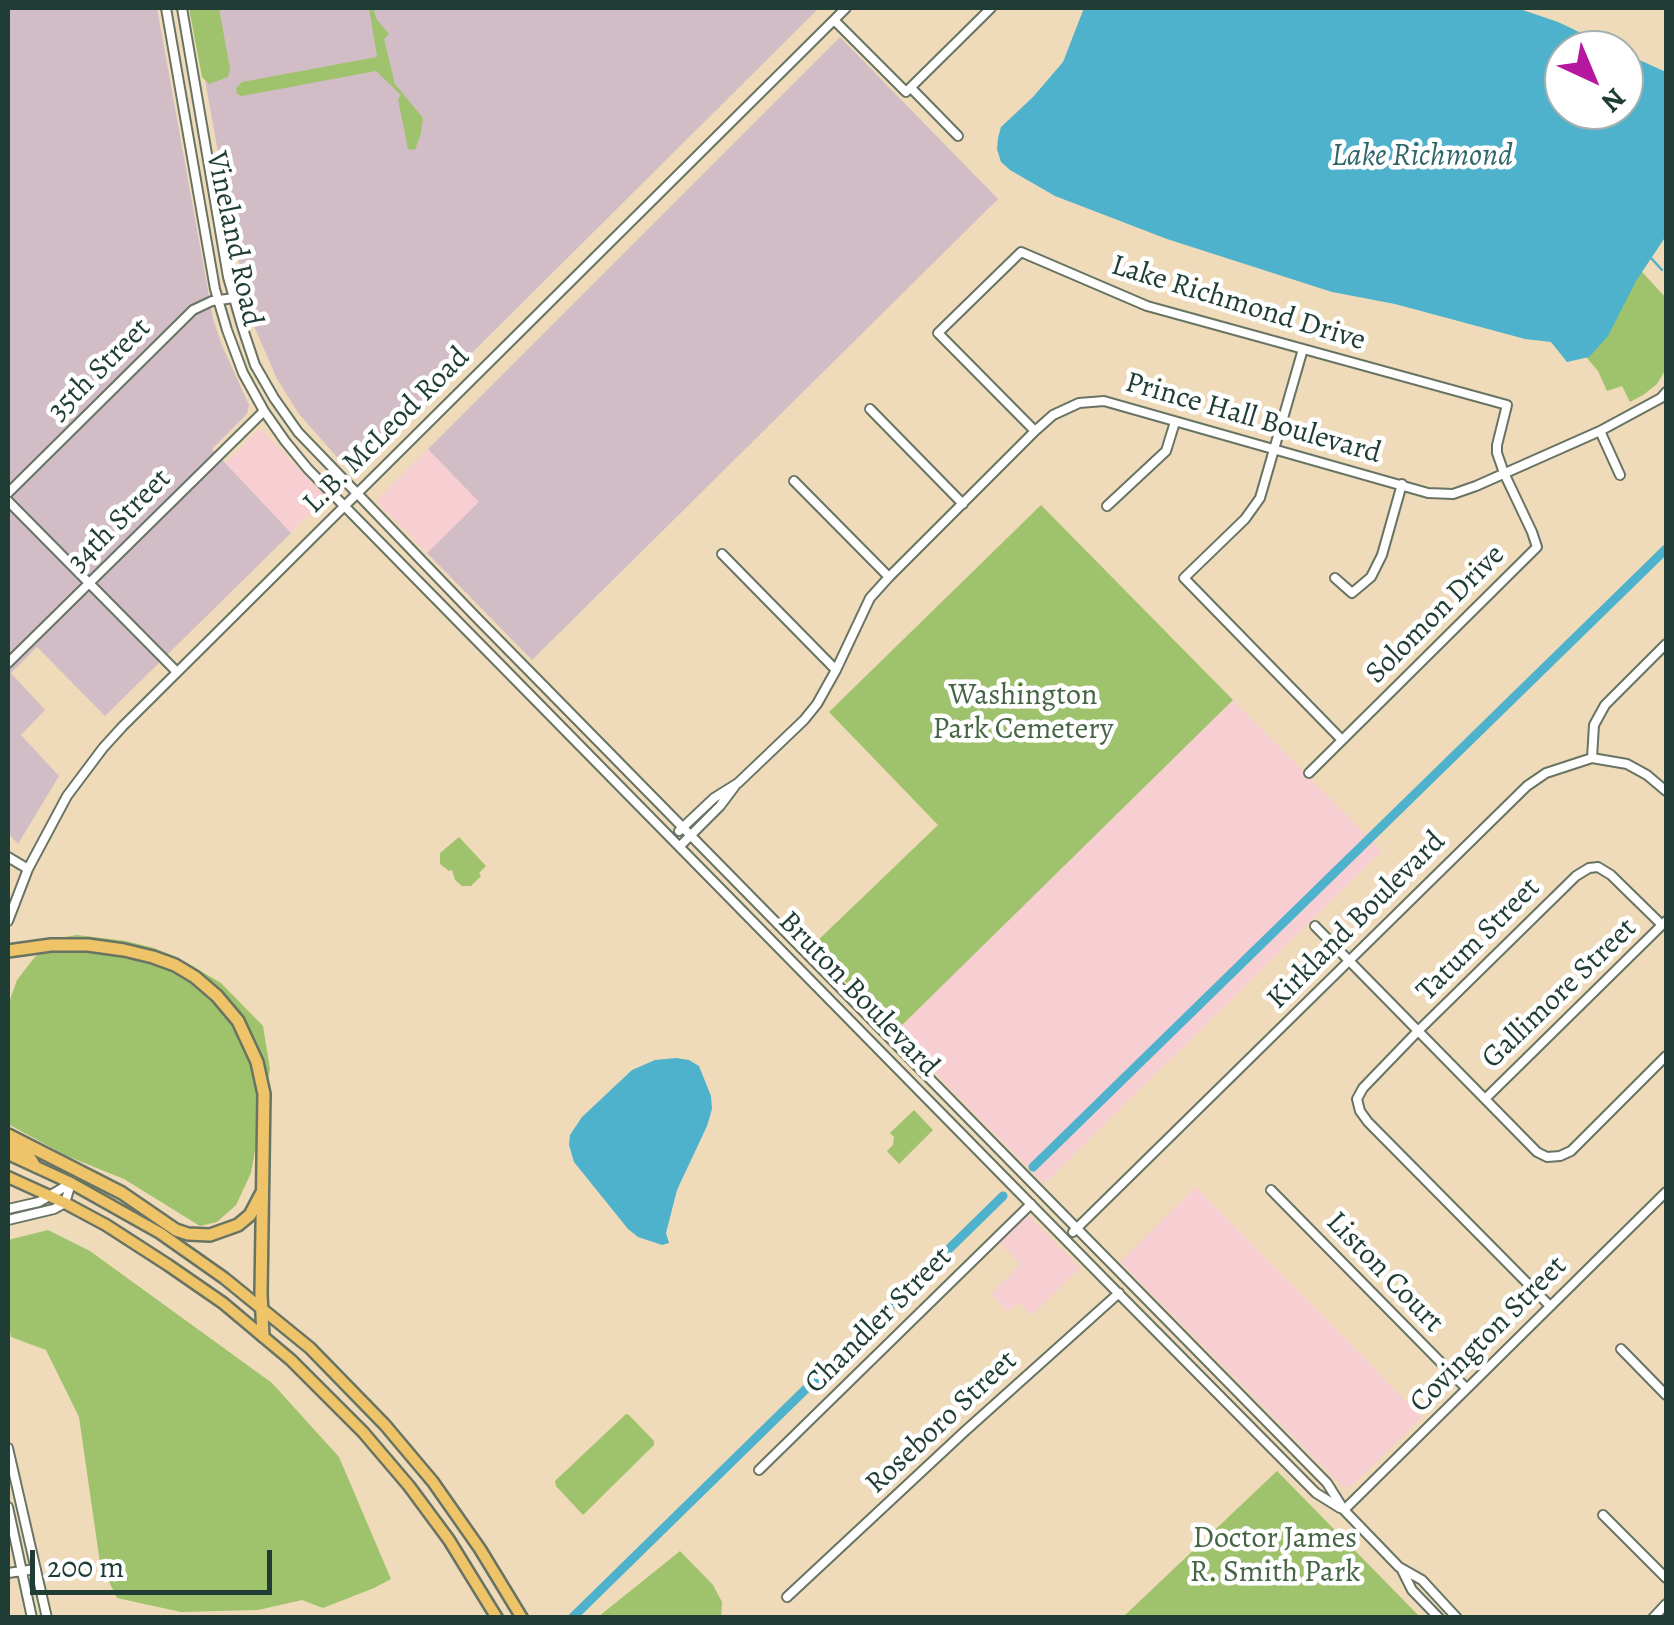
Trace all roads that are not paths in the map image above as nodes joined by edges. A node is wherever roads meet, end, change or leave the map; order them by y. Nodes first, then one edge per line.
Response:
1 (166, 8) edge
2 (182, 8) edge
3 (846, 8) edge
4 (990, 8) edge
5 (834, 20) junction
6 (911, 88) junction
7 (958, 136) dead end
8 (234, 298) junction
9 (218, 300) junction
10 (1303, 349) junction
11 (1666, 392) edge
12 (870, 408) dead end
13 (264, 411) junction
14 (1176, 422) junction
15 (1036, 431) junction
16 (1600, 431) junction
17 (1275, 449) junction
18 (1504, 473) junction
19 (1620, 475) dead end
20 (794, 481) dead end
21 (1402, 484) junction
22 (8, 492) edge
23 (356, 494) junction
24 (8, 501) edge
25 (344, 504) junction
26 (963, 504) junction
27 (1108, 506) dead end
28 (722, 554) dead end
29 (889, 578) junction
30 (1336, 578) dead end
31 (89, 584) junction
32 (1665, 649) edge
33 (8, 663) edge
34 (836, 670) junction
35 (177, 672) junction
36 (578, 721) junction
37 (568, 732) junction
38 (1342, 740) junction
39 (1592, 758) junction
40 (1309, 773) dead end
41 (738, 782) junction
42 (1666, 791) edge
43 (683, 828) junction
44 (690, 836) junction
45 (673, 838) junction
46 (680, 846) junction
47 (8, 857) edge
48 (28, 869) junction
49 (8, 922) edge
50 (1664, 923) edge
51 (1314, 926) dead end
52 (782, 929) junction
53 (772, 939) junction
54 (8, 952) edge
55 (1349, 961) junction
56 (1418, 1031) junction
57 (898, 1048) junction
58 (1666, 1056) edge
59 (888, 1058) junction
60 (1484, 1100) junction
61 (8, 1139) edge
62 (8, 1154) edge
63 (36, 1168) junction
64 (8, 1177) edge
65 (71, 1184) junction
66 (263, 1190) junction
67 (1270, 1190) dead end
68 (1666, 1192) edge
69 (50, 1197) junction
70 (64, 1203) junction
71 (1031, 1204) junction
72 (8, 1209) edge
73 (8, 1220) edge
74 (1076, 1230) junction
75 (1066, 1239) junction
76 (1129, 1283) junction
77 (1118, 1294) junction
78 (1550, 1306) junction
79 (263, 1307) junction
80 (263, 1336) junction
81 (1621, 1349) dead end
82 (1218, 1373) junction
83 (1208, 1384) junction
84 (1466, 1388) junction
85 (1666, 1395) edge
86 (1270, 1426) junction
87 (1260, 1436) junction
88 (8, 1448) edge
89 (9, 1460) edge
90 (759, 1470) dead end
91 (8, 1508) edge
92 (1344, 1510) junction
93 (1603, 1514) dead end
94 (1399, 1566) junction
95 (36, 1569) junction
96 (21, 1570) junction
97 (8, 1573) edge
98 (1666, 1578) edge
99 (787, 1597) dead end
100 (1666, 1604) edge
101 (32, 1618) edge
102 (46, 1618) edge
103 (498, 1618) edge
104 (522, 1618) edge
105 (1439, 1618) edge
106 (1457, 1618) edge
107 (1652, 1618) edge

1 - 9 street, Vineland Road
2 - 8 street, Vineland Road
3 - 5 street, L.B. McLeod Road
4 - 6 street
5 - 6 street
5 - 23 street, L.B. McLeod Road
6 - 7 street
8 - 9 street, 35th Street
8 - 23 street, Vineland Road
9 - 13 street, Vineland Road
9 - 22 street, 35th Street
10 - 15 street, Lake Richmond Drive
10 - 17 street
10 - 18 street, Lake Richmond Drive
11 - 16 street, Prince Hall Boulevard
12 - 26 street
13 - 25 street, Vineland Road
13 - 31 street, 34th Street
14 - 15 street, Prince Hall Boulevard
14 - 17 street, Prince Hall Boulevard
14 - 27 street
15 - 26 street, Prince Hall Boulevard
16 - 18 street, Prince Hall Boulevard
16 - 19 street
17 - 21 street, Prince Hall Boulevard
17 - 38 street
18 - 21 street, Prince Hall Boulevard
18 - 38 street, Solomon Drive
20 - 29 street
21 - 30 street
23 - 25 street, L.B. McLeod Road
23 - 36 street, Bruton Boulevard
24 - 31 street
25 - 35 street, L.B. McLeod Road
25 - 37 street, Bruton Boulevard
26 - 29 street, Prince Hall Boulevard
28 - 34 street
29 - 34 street, Prince Hall Boulevard
31 - 33 street, 34th Street
31 - 35 street
32 - 39 street
34 - 41 street, Prince Hall Boulevard
35 - 48 street, L.B. McLeod Road
36 - 37 street
36 - 43 street, Bruton Boulevard
37 - 45 street, Bruton Boulevard
38 - 40 street, Solomon Drive
39 - 42 street
39 - 55 street, Kirkland Boulevard
41 - 43 street, Prince Hall Boulevard
41 - 44 street, Prince Hall Boulevard
43 - 44 street, Bruton Boulevard
43 - 45 street, Prince Hall Boulevard
44 - 46 street, Prince Hall Boulevard
44 - 52 street, Bruton Boulevard
45 - 46 street, Bruton Boulevard
46 - 53 street, Bruton Boulevard
47 - 48 street
48 - 49 street, L.B. McLeod Road
50 - 56 street, Tatum Street
50 - 60 street, Gallimore Street
51 - 55 street
52 - 53 street
52 - 57 street, Bruton Boulevard
53 - 59 street, Bruton Boulevard
54 - 66 highway
55 - 56 street
55 - 74 street, Kirkland Boulevard
56 - 60 street
56 - 78 street, Tatum Street
57 - 59 street
57 - 74 street, Bruton Boulevard
58 - 60 street
59 - 71 street, Bruton Boulevard
61 - 63 main road
61 - 66 highway
62 - 63 main road
63 - 65 main road
64 - 69 main road
65 - 69 street
65 - 70 street
65 - 79 main road
66 - 79 highway
67 - 84 street, Liston Court
68 - 78 street, Covington Street
69 - 70 main road
69 - 72 street
70 - 73 street
70 - 80 main road
71 - 75 street, Bruton Boulevard
71 - 90 street, Chandler Street
74 - 75 street, Kirkland Boulevard
74 - 76 street, Bruton Boulevard
75 - 77 street, Bruton Boulevard
76 - 77 street, Roseboro Street
76 - 82 street, Bruton Boulevard
77 - 83 street, Bruton Boulevard
77 - 99 street, Roseboro Street
78 - 84 street, Covington Street
79 - 80 highway
79 - 104 main road
80 - 103 main road
81 - 85 street
82 - 83 street
82 - 86 street, Bruton Boulevard
83 - 87 street, Bruton Boulevard
84 - 92 street, Covington Street
86 - 87 street
86 - 92 street, Bruton Boulevard
87 - 92 street, Bruton Boulevard
88 - 89 street
89 - 95 street
91 - 96 street
92 - 94 street, Bruton Boulevard
93 - 98 street
94 - 105 street, Bruton Boulevard
94 - 106 street, Bruton Boulevard
95 - 96 street
95 - 102 street
96 - 97 street
96 - 101 street
100 - 107 street

